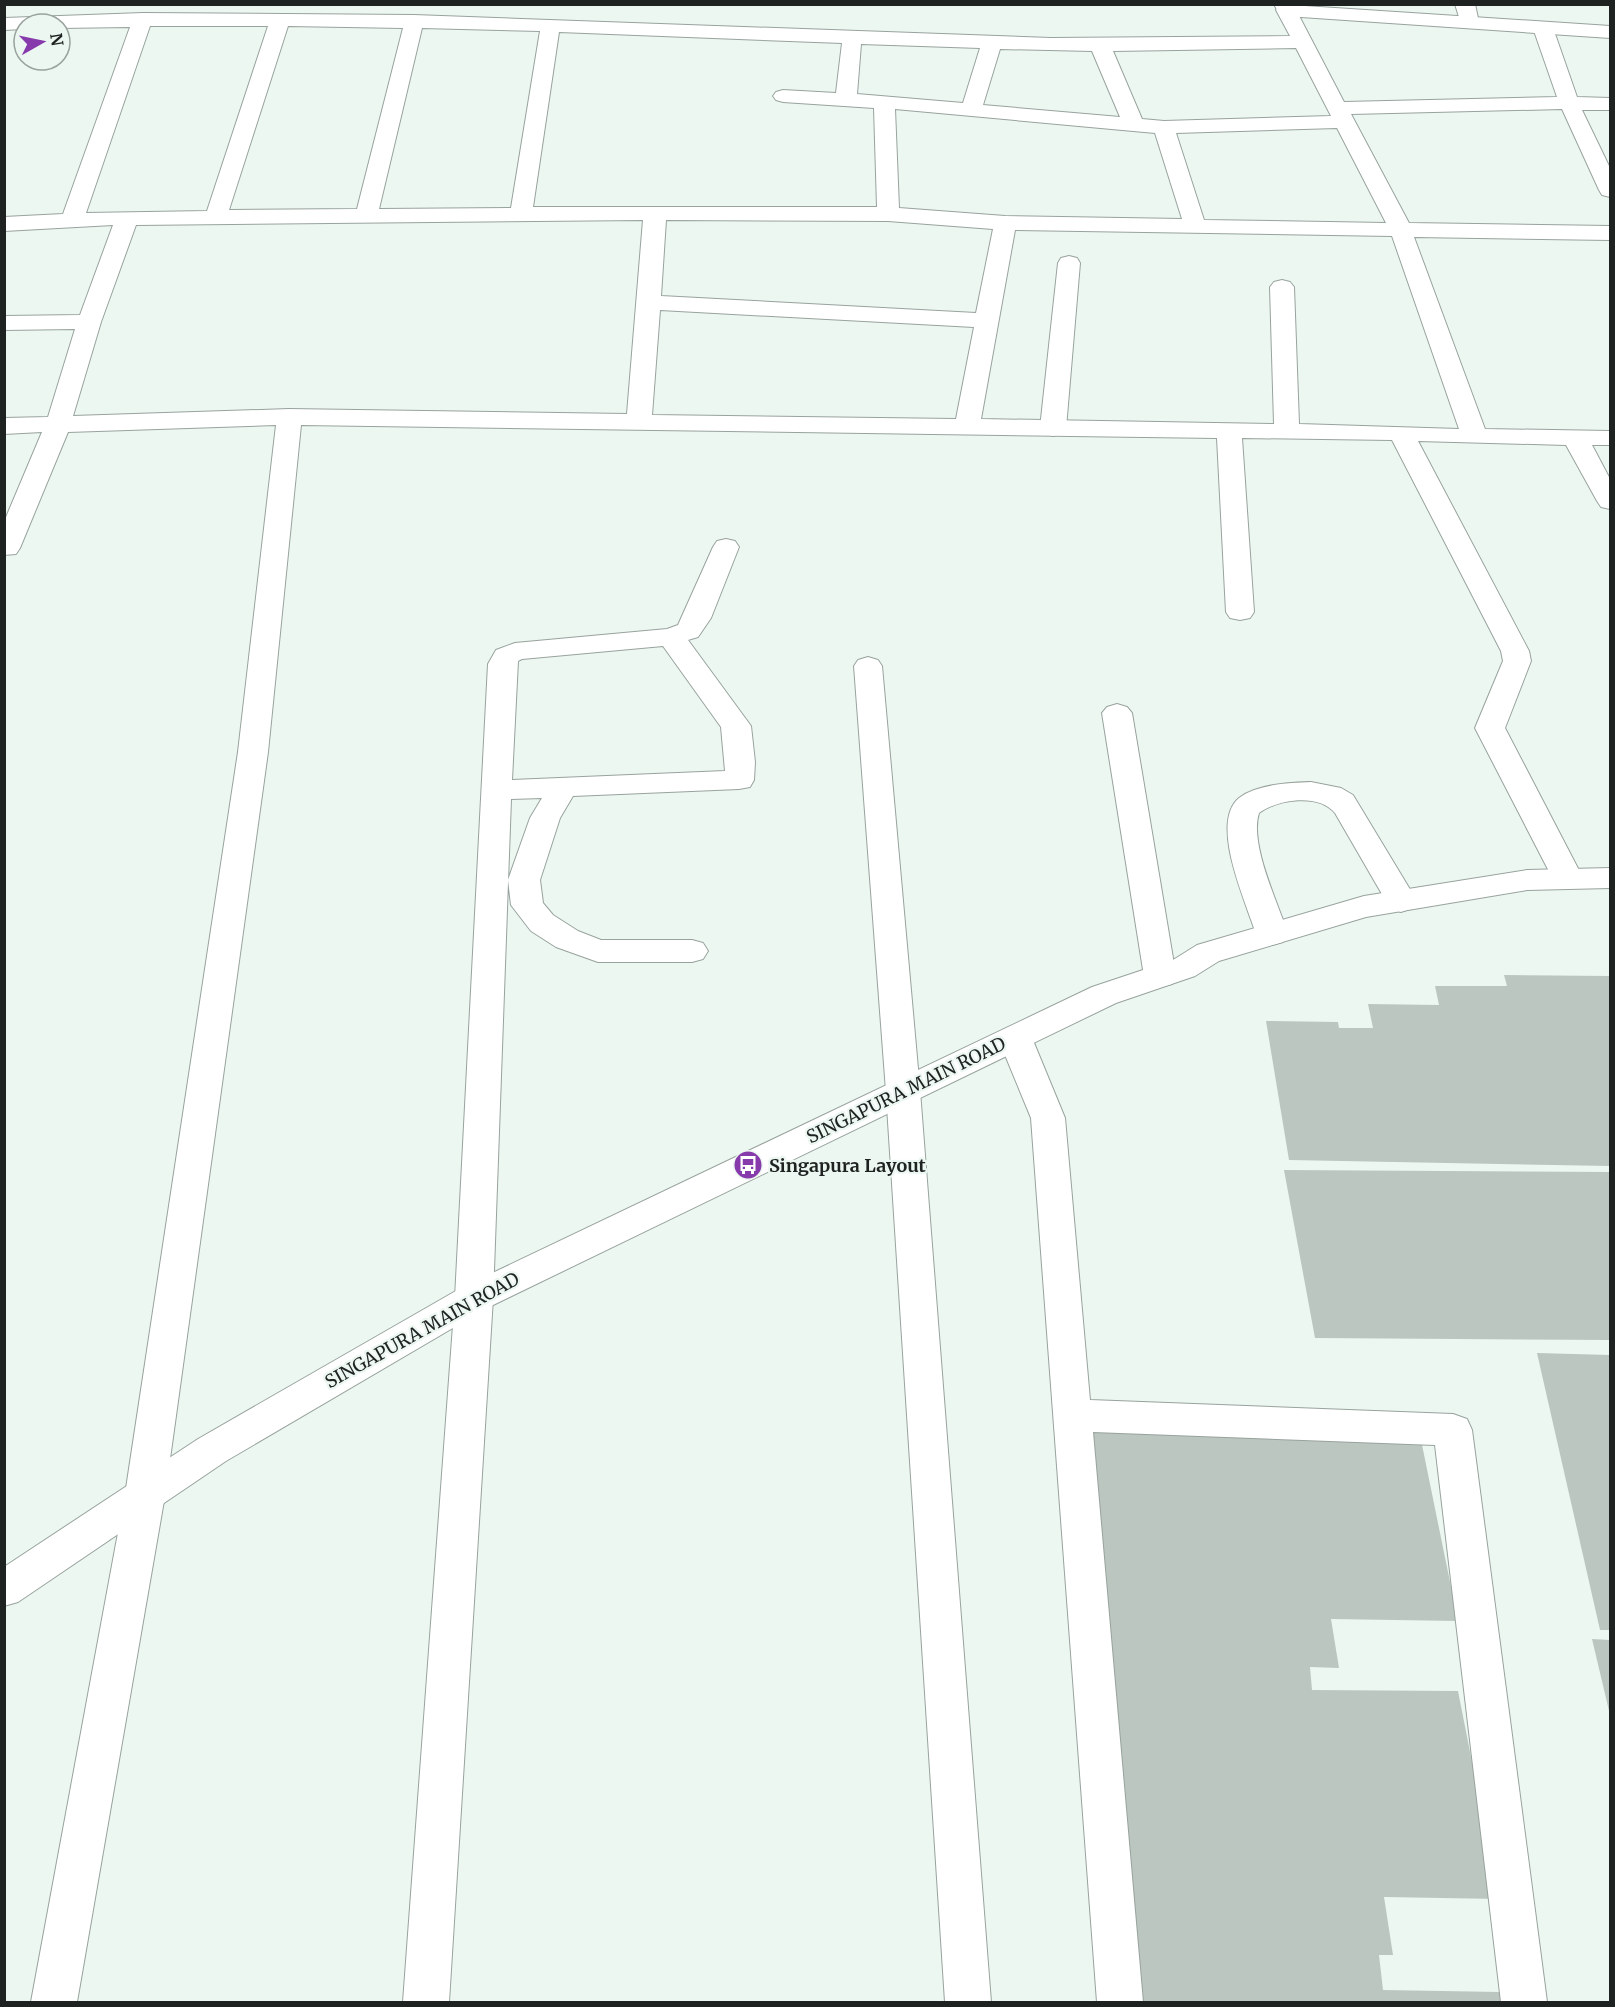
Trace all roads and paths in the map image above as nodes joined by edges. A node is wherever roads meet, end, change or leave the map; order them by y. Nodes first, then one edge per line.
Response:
1 (1284, 7) edge
2 (1467, 14) edge
3 (143, 19) junction
4 (280, 20) junction
5 (414, 21) junction
6 (4, 24) edge
7 (550, 27) junction
8 (1543, 28) junction
9 (1611, 32) edge
10 (852, 38) junction
11 (992, 42) junction
12 (1302, 42) junction
13 (1100, 45) junction
14 (783, 96) dead end
15 (846, 100) junction
16 (884, 102) junction
17 (1569, 103) junction
18 (1611, 104) edge
19 (971, 111) junction
20 (1340, 115) junction
21 (1134, 124) junction
22 (1164, 127) junction
23 (1611, 190) edge
24 (655, 213) junction
25 (888, 214) junction
26 (366, 216) junction
27 (521, 216) junction
28 (216, 217) junction
29 (127, 218) junction
30 (72, 221) junction
31 (1005, 223) junction
32 (4, 224) edge
33 (1195, 226) junction
34 (1400, 228) junction
35 (1611, 232) edge
36 (1069, 263) dead end
37 (1282, 287) dead end
38 (649, 302) junction
39 (987, 321) junction
40 (89, 322) junction
41 (4, 323) edge
42 (288, 417) junction
43 (639, 422) junction
44 (58, 425) junction
45 (4, 426) edge
46 (967, 427) junction
47 (1053, 428) junction
48 (1229, 431) junction
49 (1287, 432) junction
50 (1401, 433) junction
51 (1475, 437) junction
52 (1575, 438) junction
53 (1611, 438) edge
54 (1611, 501) edge
55 (726, 547) dead end
56 (5, 551) edge
57 (1240, 612) dead end
58 (671, 638) junction
59 (868, 666) dead end
60 (1117, 713) dead end
61 (563, 787) junction
62 (496, 790) junction
63 (1567, 878) junction
64 (1611, 878) edge
65 (1401, 901) junction
66 (1272, 934) junction
67 (692, 951) dead end
68 (1160, 976) junction
69 (1015, 1038) junction
70 (903, 1091) junction
71 (474, 1298) junction
72 (1072, 1415) junction
73 (145, 1495) junction
74 (4, 1589) edge
75 (54, 2002) edge
76 (426, 2002) edge
77 (968, 2002) edge
78 (1120, 2002) edge
79 (1524, 2002) edge

1 - 2 street
1 - 12 street
2 - 8 street
3 - 4 street
3 - 6 street
3 - 30 street
4 - 5 street
4 - 28 street
5 - 7 street
5 - 26 street
7 - 10 street
7 - 27 street
8 - 9 street
8 - 17 street
10 - 11 street
10 - 15 street
11 - 13 street
11 - 19 street
12 - 13 street
12 - 20 street
13 - 21 street
14 - 15 street
15 - 16 street
16 - 19 street
16 - 25 street
17 - 18 street
17 - 20 street
17 - 23 street
19 - 21 street
20 - 22 street
20 - 34 street
21 - 22 street
22 - 33 street
24 - 25 street
24 - 27 street
24 - 38 street
25 - 31 street
26 - 27 street
26 - 28 street
28 - 29 street
29 - 30 street
29 - 40 street
30 - 32 street
31 - 33 street
31 - 39 street
33 - 34 street
34 - 35 street
34 - 51 street
36 - 47 street
37 - 49 street
38 - 39 street
38 - 43 street
39 - 46 street
40 - 41 street
40 - 44 street
42 - 43 street
42 - 44 street
42 - 73 street
43 - 46 street
44 - 45 street
44 - 56 street
46 - 47 street
47 - 48 street
48 - 49 street
48 - 57 street
49 - 50 street
50 - 51 street
50 - 63 street
51 - 52 street
52 - 53 street
52 - 54 street
55 - 58 street
58 - 61 street
58 - 62 street
59 - 70 street
60 - 68 street
61 - 62 street
61 - 67 street
62 - 71 street
63 - 64 street, SINGAPURA MAIN ROAD
63 - 65 street, SINGAPURA MAIN ROAD
65 - 66 street, SINGAPURA MAIN ROAD
65 - 66 street
66 - 68 street, SINGAPURA MAIN ROAD
68 - 69 street, SINGAPURA MAIN ROAD
69 - 70 street, SINGAPURA MAIN ROAD
69 - 72 street
70 - 71 street, SINGAPURA MAIN ROAD
70 - 77 street
71 - 73 street, SINGAPURA MAIN ROAD
71 - 76 street
72 - 78 street
72 - 79 street
73 - 74 street, SINGAPURA MAIN ROAD
73 - 75 street

